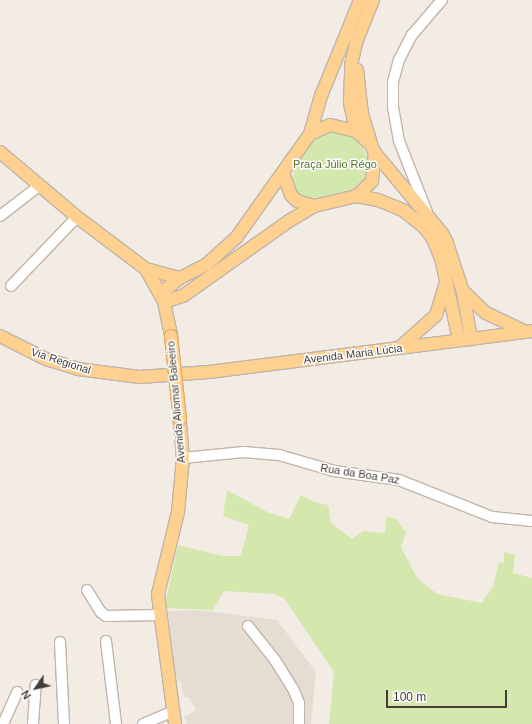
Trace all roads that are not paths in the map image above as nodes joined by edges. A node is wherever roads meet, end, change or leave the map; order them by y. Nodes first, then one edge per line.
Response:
1 (360, 0) edge
2 (373, 0) edge
3 (442, 0) edge
4 (356, 40) junction
5 (356, 131) junction
6 (310, 134) junction
7 (373, 149) junction
8 (0, 152) edge
9 (283, 173) junction
10 (39, 186) junction
11 (357, 196) junction
12 (314, 206) junction
13 (0, 216) edge
14 (77, 217) junction
15 (429, 217) junction
16 (146, 269) junction
17 (180, 278) junction
18 (447, 280) junction
19 (11, 286) dead end
20 (464, 292) junction
21 (182, 296) junction
22 (162, 298) junction
23 (170, 322) junction
24 (529, 331) edge
25 (0, 336) edge
26 (465, 339) junction
27 (399, 348) junction
28 (173, 376) joint
29 (183, 458) junction
30 (532, 521) edge
31 (87, 590) dead end
32 (159, 615) junction
33 (248, 626) dead end
34 (106, 641) dead end
35 (60, 642) dead end
36 (36, 685) dead end
37 (17, 692) dead end
38 (173, 711) junction
39 (3, 724) edge
40 (32, 724) edge
41 (64, 724) edge
42 (116, 724) edge
43 (143, 724) edge
44 (176, 724) edge
45 (299, 724) edge

1 - 6 main road
2 - 4 main road
3 - 15 street
4 - 5 main road
4 - 7 main road
5 - 6 main road
5 - 7 main road
6 - 9 main road
7 - 11 main road
7 - 15 main road
8 - 10 main road, Avenida Aliomar Baleeiro
9 - 12 main road
9 - 17 main road
10 - 13 street
10 - 14 main road, Avenida Aliomar Baleeiro
11 - 12 main road
11 - 18 main road
12 - 21 main road
14 - 16 main road, Avenida Aliomar Baleeiro
14 - 19 street
15 - 20 main road
16 - 17 main road
16 - 22 main road, Avenida Aliomar Baleeiro
17 - 22 main road
18 - 26 main road
18 - 27 main road
20 - 24 main road
20 - 26 main road
21 - 22 main road
21 - 23 main road
22 - 23 main road, Avenida Aliomar Baleeiro
23 - 29 main road, Avenida Aliomar Baleeiro, bridge
24 - 26 main road, Avenida Maria Lúcia
25 - 28 main road, Via Regional
26 - 27 main road, Avenida Maria Lúcia
27 - 28 main road, Avenida Maria Lúcia
29 - 30 street, Rua da Boa Paz
29 - 32 main road, Avenida Aliomar Baleeiro
31 - 32 street
32 - 38 main road, Avenida Aliomar Baleeiro
33 - 45 street
34 - 42 street
35 - 41 street
36 - 40 street
37 - 39 street
38 - 43 street
38 - 44 main road, Avenida Aliomar Baleeiro

